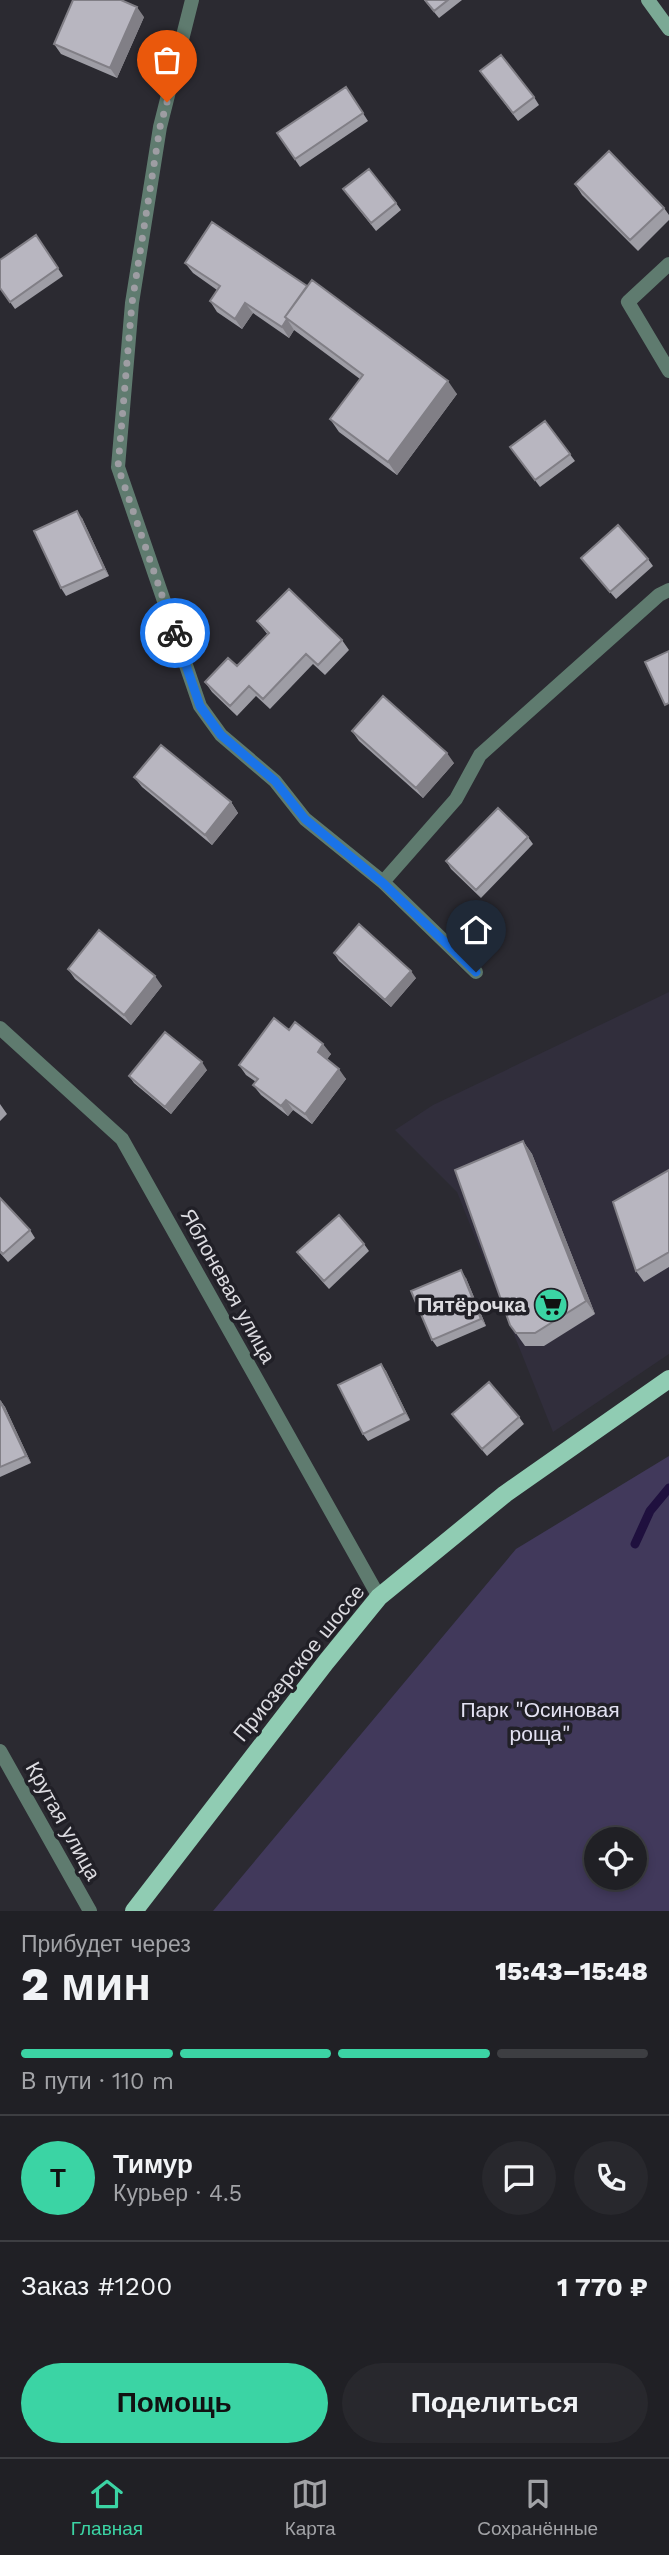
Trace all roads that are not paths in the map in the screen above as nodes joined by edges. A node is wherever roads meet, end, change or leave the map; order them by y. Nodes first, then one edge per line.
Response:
1 (192, 0) edge
2 (648, 0) edge
3 (669, 29) edge
4 (669, 264) edge
5 (669, 371) edge
6 (669, 590) edge
7 (383, 883) junction
8 (476, 972) dead end
9 (0, 1028) edge
10 (669, 1379) edge
11 (379, 1597) junction
12 (0, 1751) edge
13 (90, 1911) edge
14 (134, 1911) edge

1 - 7 street
2 - 3 main road
4 - 5 street
6 - 7 street
7 - 8 street
9 - 11 street, Яблоневая улица
10 - 11 main road, Приозерское шоссе
11 - 14 main road, Приозерское шоссе
12 - 13 street, Крутая улица

